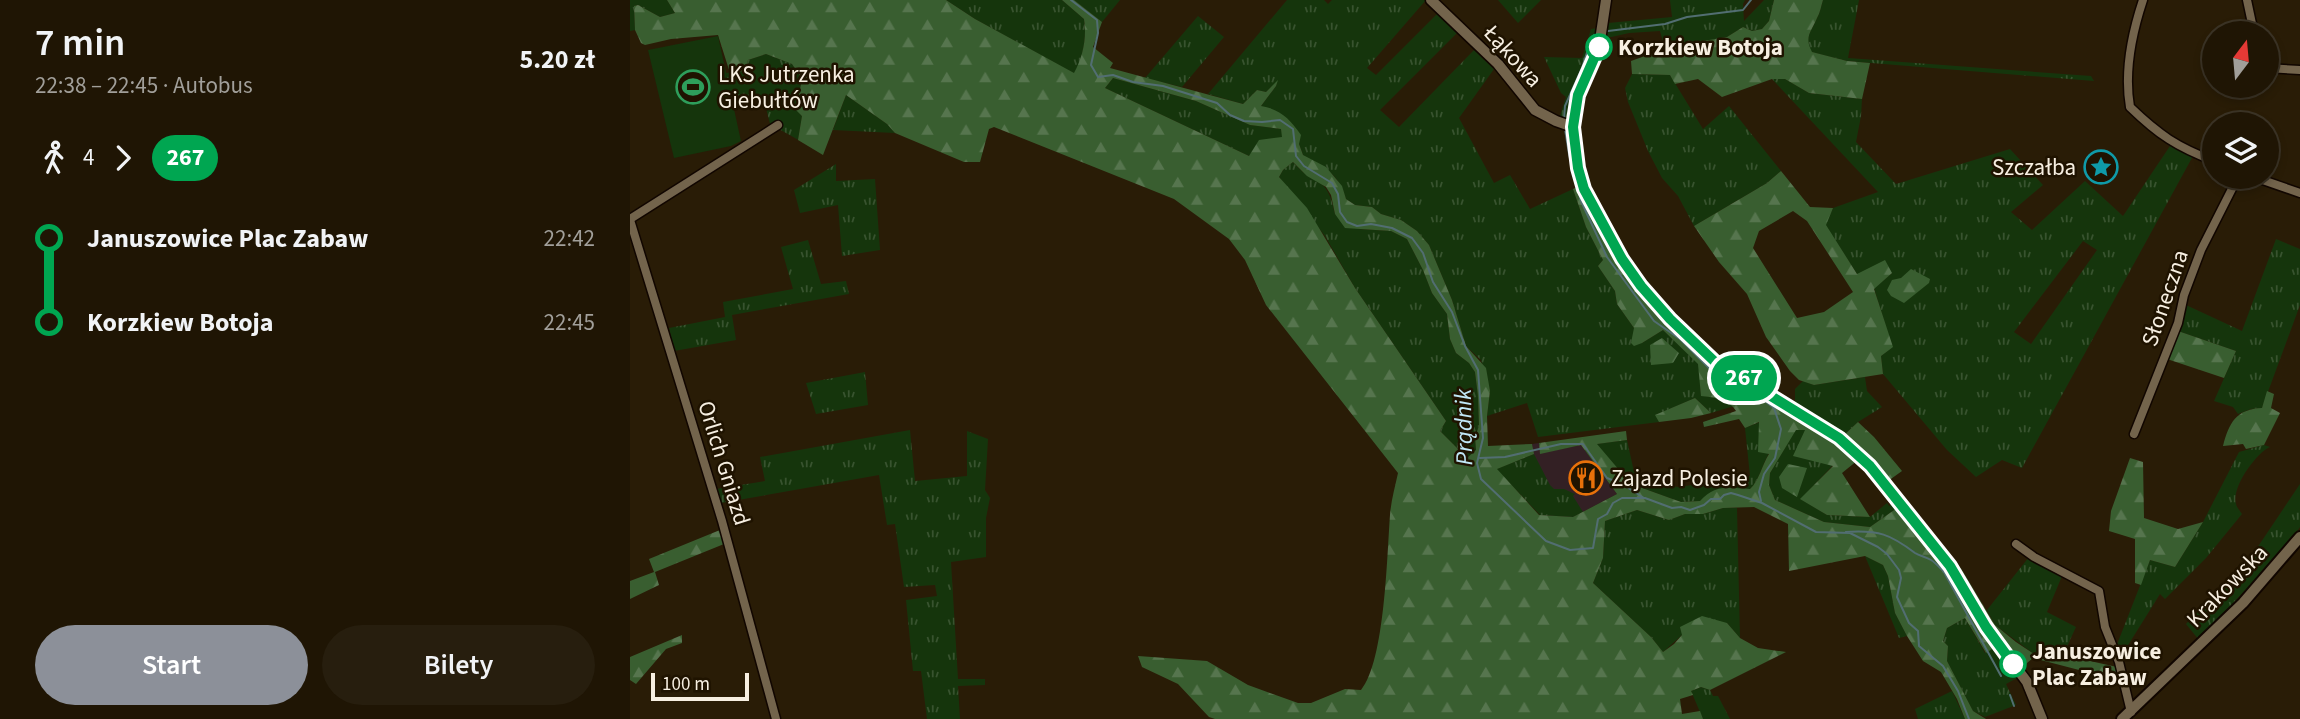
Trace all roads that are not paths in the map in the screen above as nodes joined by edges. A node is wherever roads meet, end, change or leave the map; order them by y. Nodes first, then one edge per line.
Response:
1 (1431, 0) edge
2 (1606, 0) edge
3 (2143, 0) edge
4 (2247, 0) edge
5 (2251, 21) edge
6 (2279, 69) edge
7 (2300, 70) edge
8 (778, 125) dead end
9 (1573, 127) junction
10 (2202, 156) edge
11 (2279, 186) edge
12 (2232, 189) edge
13 (2300, 193) edge
14 (630, 219) edge
15 (2134, 434) dead end
16 (2300, 537) edge
17 (2016, 544) dead end
18 (2126, 716) edge
19 (776, 719) edge
20 (2042, 719) edge

1 - 9 street, Łąkowa
2 - 9 street
3 - 10 street
4 - 5 street
6 - 7 street
8 - 14 street
9 - 20 street
11 - 13 street
12 - 15 street, Słoneczna
14 - 19 street, Orlich Gniazd
16 - 18 main road, Krakowska
17 - 18 street

